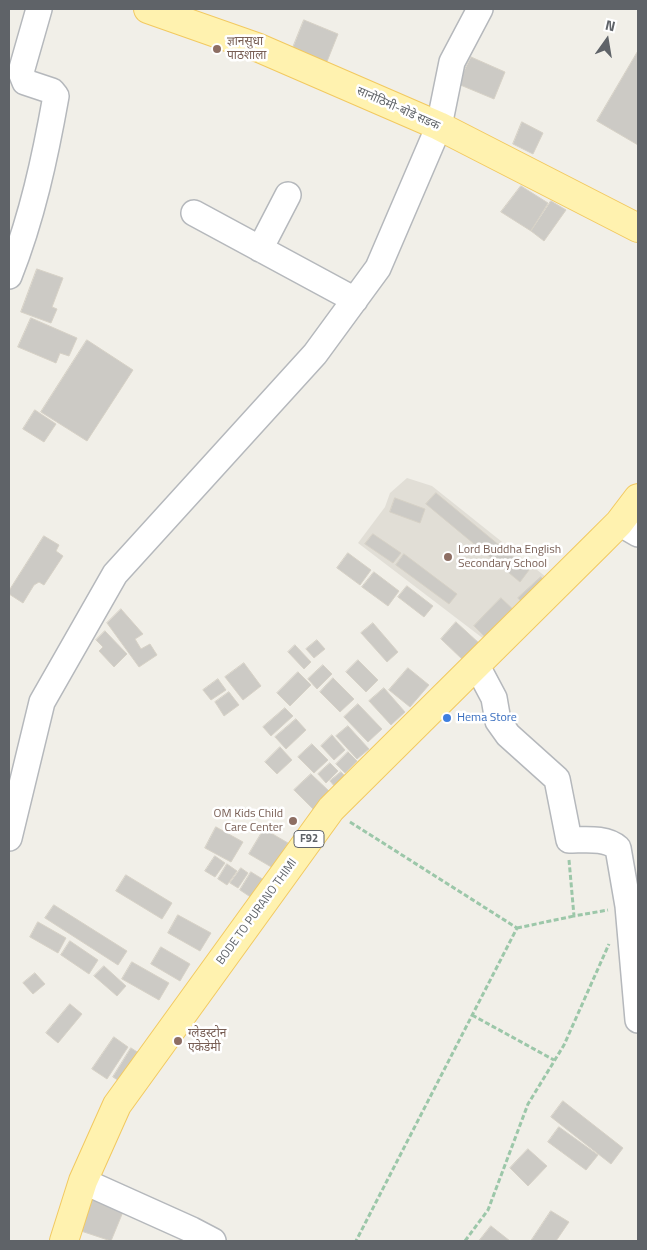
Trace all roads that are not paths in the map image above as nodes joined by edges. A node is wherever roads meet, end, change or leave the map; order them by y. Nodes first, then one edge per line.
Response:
1 (39, 9) edge
2 (148, 9) edge
3 (480, 9) edge
4 (439, 126) junction
5 (288, 195) dead end
6 (194, 213) dead end
7 (638, 228) edge
8 (260, 249) junction
9 (9, 276) edge
10 (355, 300) junction
11 (638, 498) edge
12 (628, 528) edge
13 (478, 666) junction
14 (9, 838) edge
15 (638, 1020) edge
16 (83, 1181) junction
17 (64, 1241) edge
18 (213, 1241) edge

1 - 9 street
2 - 4 main road, सानोठिमी-बोडे सडक
3 - 4 street
4 - 7 main road, सानोठिमी-बोडे सडक
4 - 10 street
5 - 8 street
6 - 8 street
8 - 10 street
10 - 14 street
11 - 12 main road, BODE TO PURANO THIMI / F92
12 - 13 main road, BODE TO PURANO THIMI / F92
13 - 15 street
13 - 16 main road, BODE TO PURANO THIMI / F92
16 - 17 main road, BODE TO PURANO THIMI / F92
16 - 18 street

